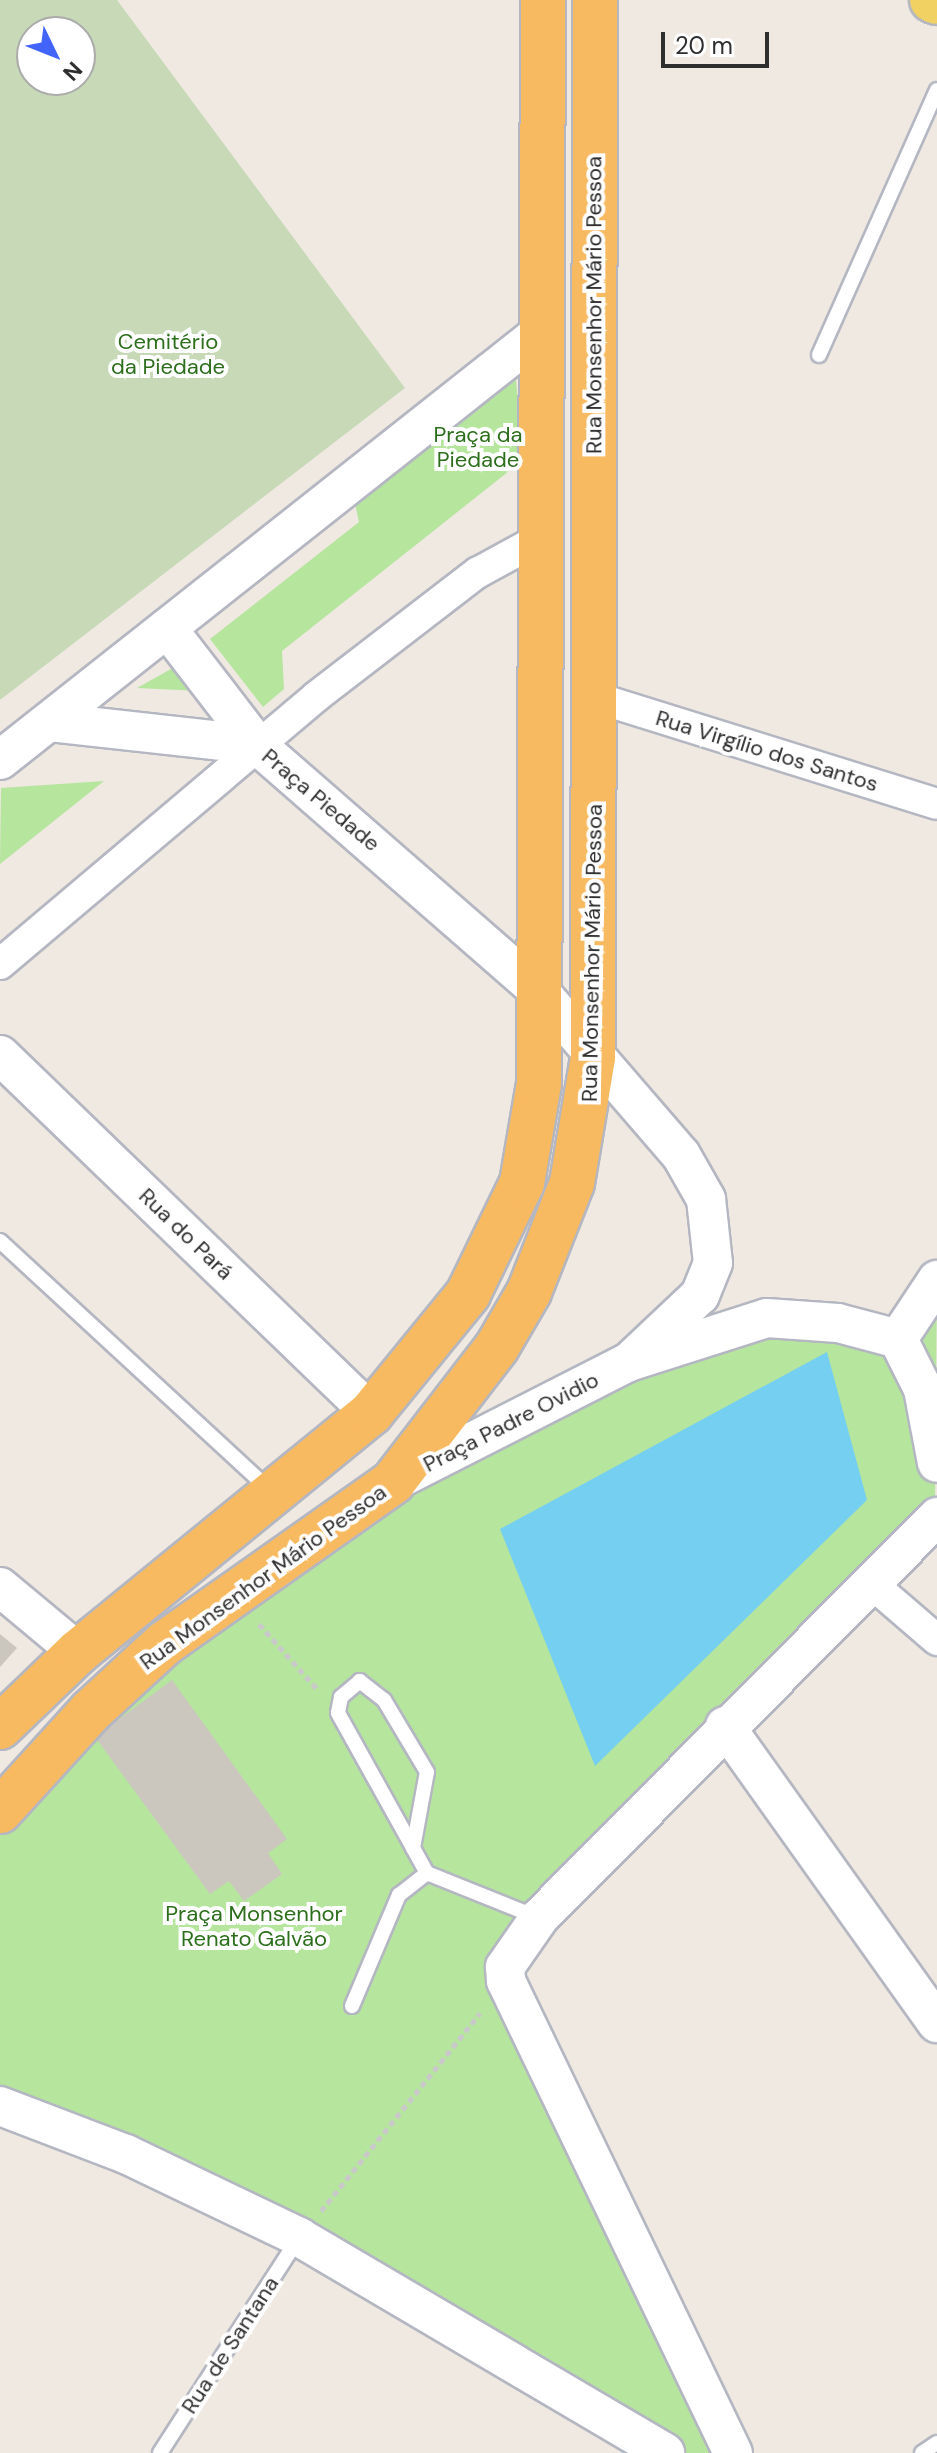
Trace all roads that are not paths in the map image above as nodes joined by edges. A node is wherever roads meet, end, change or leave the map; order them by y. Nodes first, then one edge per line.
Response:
1 (543, 0) edge
2 (595, 0) edge
3 (937, 90) edge
4 (539, 334) junction
5 (819, 355) dead end
6 (545, 536) junction
7 (167, 628) junction
8 (597, 698) junction
9 (50, 722) junction
10 (257, 745) junction
11 (0, 760) edge
12 (937, 804) edge
13 (0, 964) edge
14 (541, 993) junction
15 (0, 1055) edge
16 (593, 1057) junction
17 (0, 1241) edge
18 (937, 1280) edge
19 (898, 1339) junction
20 (629, 1362) junction
21 (930, 1390) edge
22 (371, 1413) junction
23 (937, 1463) edge
24 (393, 1482) junction
25 (274, 1494) junction
26 (937, 1517) edge
27 (872, 1584) junction
28 (0, 1587) edge
29 (937, 1640) edge
30 (78, 1652) junction
31 (725, 1726) junction
32 (0, 1727) edge
33 (0, 1811) edge
34 (413, 1848) junction
35 (427, 1873) junction
36 (539, 1918) junction
37 (352, 2006) dead end
38 (937, 2023) edge
39 (0, 2106) edge
40 (299, 2237) junction
41 (937, 2443) edge
42 (160, 2453) edge
43 (665, 2453) edge
44 (733, 2453) edge
45 (922, 2453) edge

1 - 4 highway
2 - 8 highway, Rua Monsenhor Mário Pessoa
3 - 5 lane
4 - 6 highway
4 - 7 street
6 - 10 street
6 - 14 highway
7 - 9 street
7 - 10 street
8 - 12 street, Rua Virgílio dos Santos
8 - 16 highway, Rua Monsenhor Mário Pessoa
9 - 10 street, Praça Piedade
9 - 11 street
10 - 13 street
10 - 14 street, Praça Piedade
14 - 16 street, Praça Piedade
14 - 22 highway
15 - 22 street, Rua do Pará
16 - 20 street, Praça Piedade
16 - 24 highway, Rua Monsenhor Mário Pessoa
17 - 25 lane
18 - 19 street
19 - 20 street
19 - 21 street
20 - 24 street, Praça Padre Ovidio
21 - 23 street
22 - 25 highway
24 - 33 highway, Rua Monsenhor Mário Pessoa
25 - 30 highway
26 - 27 street
27 - 29 street
27 - 31 street
28 - 30 street
30 - 32 highway
31 - 36 street
31 - 38 street
34 - 34 lane
34 - 35 lane
35 - 36 lane
35 - 37 lane
36 - 44 street
39 - 40 street
40 - 42 lane, Rua de Santana
40 - 43 street
41 - 45 lane

